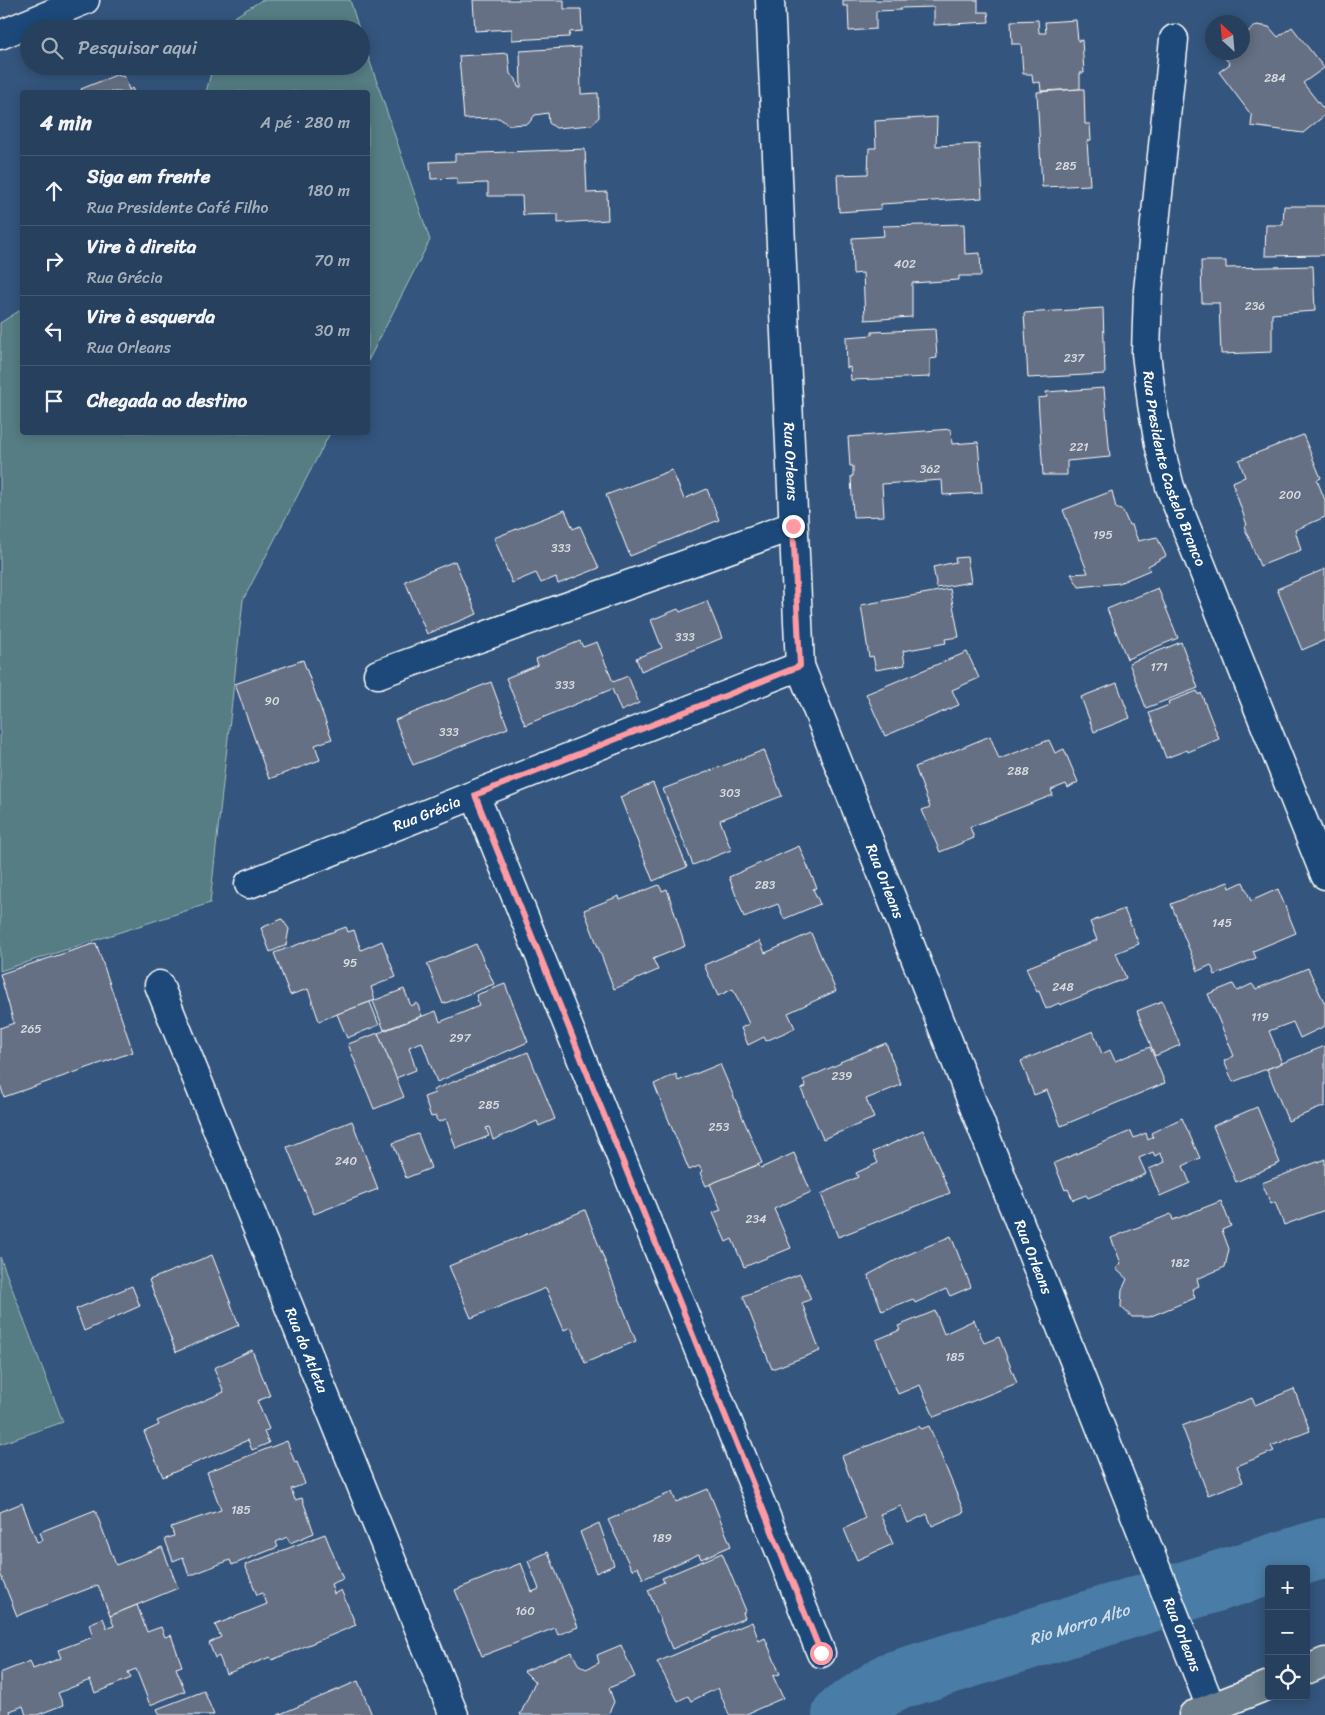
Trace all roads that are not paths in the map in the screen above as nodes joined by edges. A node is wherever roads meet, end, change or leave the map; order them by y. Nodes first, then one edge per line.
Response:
1 (86, 0) edge
2 (770, 0) edge
3 (37, 20) edge
4 (20, 27) edge
5 (0, 35) edge
6 (1174, 39) dead end
7 (793, 526) junction
8 (800, 666) junction
9 (378, 674) dead end
10 (475, 795) junction
11 (1325, 875) edge
12 (249, 884) dead end
13 (159, 985) dead end
14 (821, 1653) dead end
15 (1325, 1662) edge
16 (1310, 1668) edge
17 (1265, 1687) edge
18 (1206, 1713) edge
19 (454, 1715) edge

1 - 3 street
2 - 7 street, Rua Orleans
4 - 5 street
6 - 11 street, Rua Presidente Castelo Branco
7 - 8 street, Rua Orleans
7 - 9 street
8 - 10 street, Rua Grécia
8 - 18 street, Rua Orleans
10 - 12 street, Rua Grécia
10 - 14 street
13 - 19 street, Rua do Atleta
15 - 16 main road
17 - 18 main road

